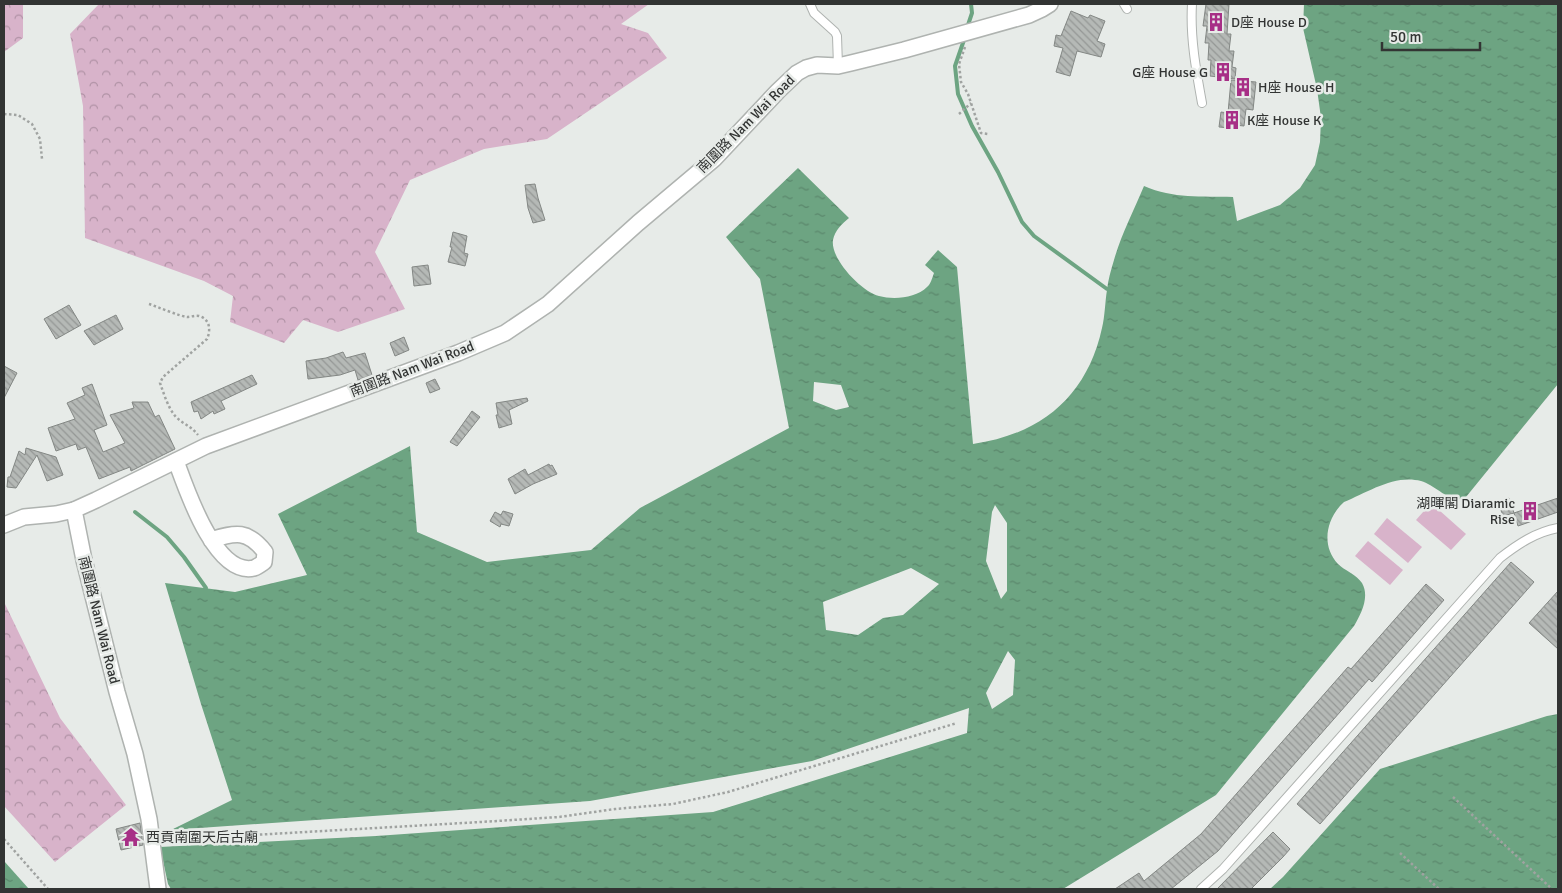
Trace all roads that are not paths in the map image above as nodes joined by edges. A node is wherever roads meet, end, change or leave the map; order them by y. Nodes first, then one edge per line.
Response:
1 (810, 4) edge
2 (1050, 4) edge
3 (1192, 4) edge
4 (838, 66) junction
5 (1202, 103) dead end
6 (176, 460) junction
7 (74, 510) junction
8 (4, 525) edge
9 (1558, 528) edge
10 (211, 540) dead end
11 (158, 889) edge
12 (1201, 889) edge

1 - 4 lane
2 - 4 street, 南圍路 Nam Wai Road
3 - 5 lane
4 - 6 street, 南圍路 Nam Wai Road
6 - 7 street, 南圍路 Nam Wai Road
6 - 10 street
7 - 8 street
7 - 11 street, 南圍路 Nam Wai Road
9 - 12 lane

